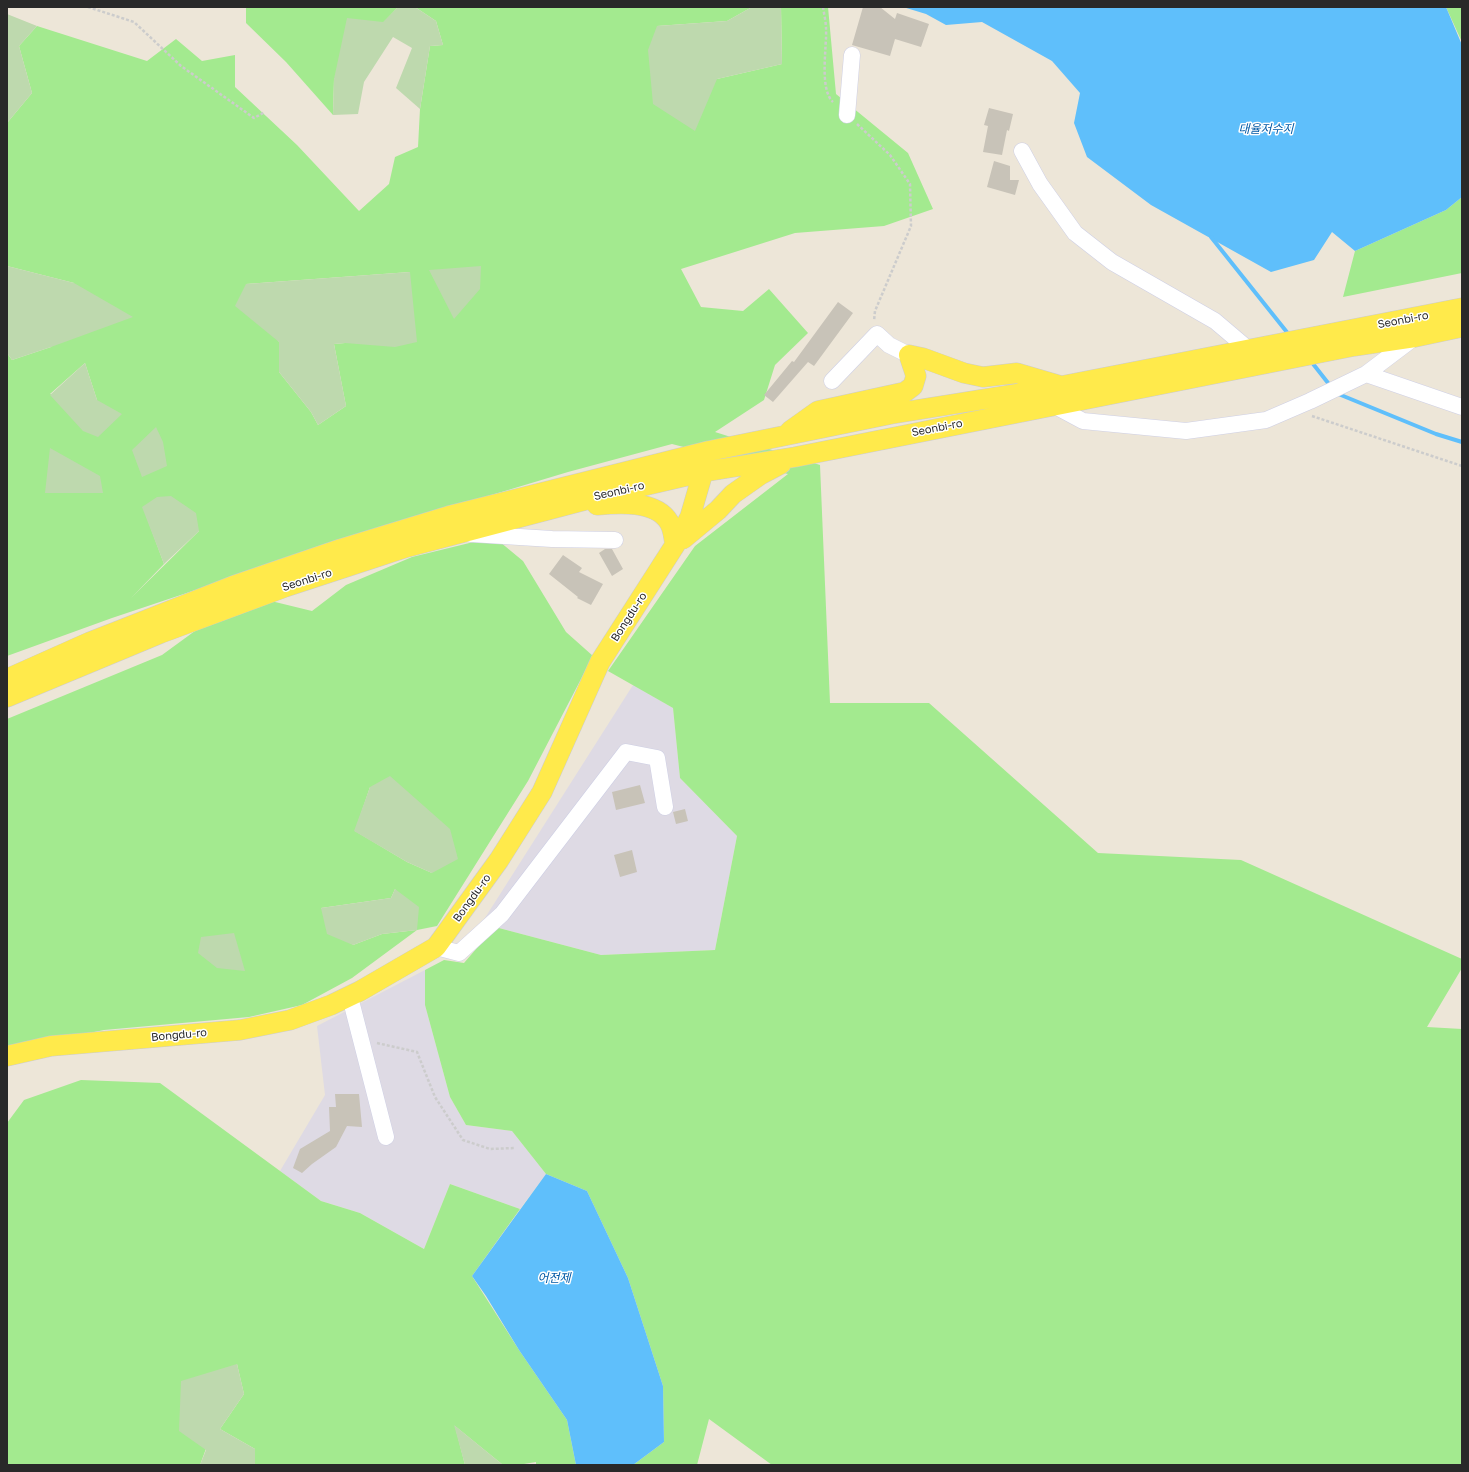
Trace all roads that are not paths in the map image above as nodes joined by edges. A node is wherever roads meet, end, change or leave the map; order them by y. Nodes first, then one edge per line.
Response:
1 (852, 56) dead end
2 (847, 115) road end
3 (1022, 151) dead end
4 (1462, 308) edge
5 (1462, 327) edge
6 (1415, 337) junction
7 (1349, 339) junction
8 (910, 355) junction
9 (1250, 358) junction
10 (1366, 374) junction
11 (832, 381) dead end
12 (1062, 386) junction
13 (1055, 406) junction
14 (1462, 407) edge
15 (783, 436) junction
16 (709, 451) junction
17 (795, 457) junction
18 (703, 472) junction
19 (557, 507) junction
20 (462, 533) junction
21 (615, 540) dead end
22 (675, 545) junction
23 (7, 679) edge
24 (7, 697) edge
25 (665, 808) dead end
26 (436, 947) junction
27 (350, 997) junction
28 (7, 1056) edge
29 (386, 1137) dead end

1 - 2 street
3 - 9 street
4 - 7 main road, Seonbi-ro
5 - 6 main road, Seonbi-ro
6 - 7 main road, Seonbi-ro
6 - 10 street
7 - 9 main road
8 - 11 street
8 - 12 main road
8 - 15 main road
9 - 12 main road, Seonbi-ro
9 - 13 main road, Seonbi-ro
10 - 13 street
10 - 14 street
12 - 15 main road, Seonbi-ro
13 - 17 main road, Seonbi-ro
15 - 16 main road, Seonbi-ro
16 - 18 main road, Bongdu-ro
16 - 23 main road, Seonbi-ro
17 - 18 main road, Seonbi-ro
17 - 22 main road
18 - 19 main road, Seonbi-ro
18 - 22 main road, Bongdu-ro
19 - 20 main road, Seonbi-ro
19 - 22 main road
20 - 21 street
20 - 24 main road, Seonbi-ro
22 - 26 main road, Bongdu-ro
25 - 26 street
26 - 27 main road, Bongdu-ro
27 - 28 main road, Bongdu-ro
27 - 29 street

